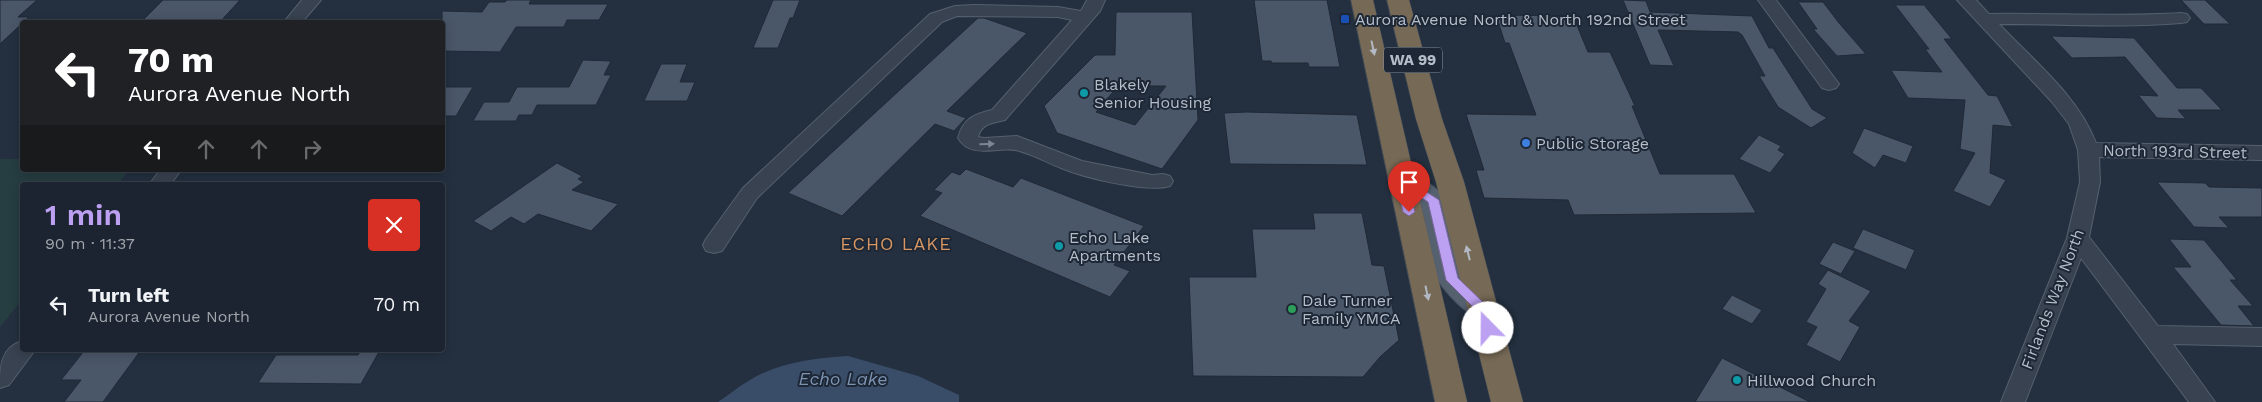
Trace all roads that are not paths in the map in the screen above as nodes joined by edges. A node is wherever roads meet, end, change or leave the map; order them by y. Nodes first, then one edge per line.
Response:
1 (312, 0) edge
2 (1096, 0) edge
3 (1362, 0) edge
4 (1398, 0) edge
5 (1767, 0) edge
6 (1966, 0) edge
7 (1085, 17) junction
8 (2181, 18) dead end
9 (1983, 19) junction
10 (295, 20) edge
11 (1829, 84) dead end
12 (998, 115) junction
13 (1017, 143) junction
14 (2088, 150) junction
15 (2262, 153) edge
16 (169, 172) edge
17 (1401, 178) junction
18 (1163, 181) dead end
19 (161, 182) edge
20 (2078, 238) junction
21 (714, 245) dead end
22 (1482, 309) junction
23 (2151, 335) junction
24 (2262, 337) edge
25 (21, 352) edge
26 (0, 378) edge
27 (1451, 402) edge
28 (1507, 402) edge
29 (2013, 402) edge
30 (2203, 402) edge

1 - 10 street
2 - 7 street
3 -> 17 highway, WA 99
22 -> 4 highway, WA 99
5 - 11 street
6 - 9 street, Firlands Way North
7 - 12 street
7 - 21 street
8 - 9 street
9 - 14 street, Firlands Way North
12 - 13 street
12 -> 13 street
13 - 18 street
14 - 15 street, North 193rd Street
14 - 20 street, Firlands Way North
16 - 19 street
17 - 22 main road
17 -> 27 highway, WA 99
20 - 23 street
20 - 29 street, Firlands Way North
22 - 28 highway, WA 99
23 - 24 street
23 - 30 street
25 - 26 street

